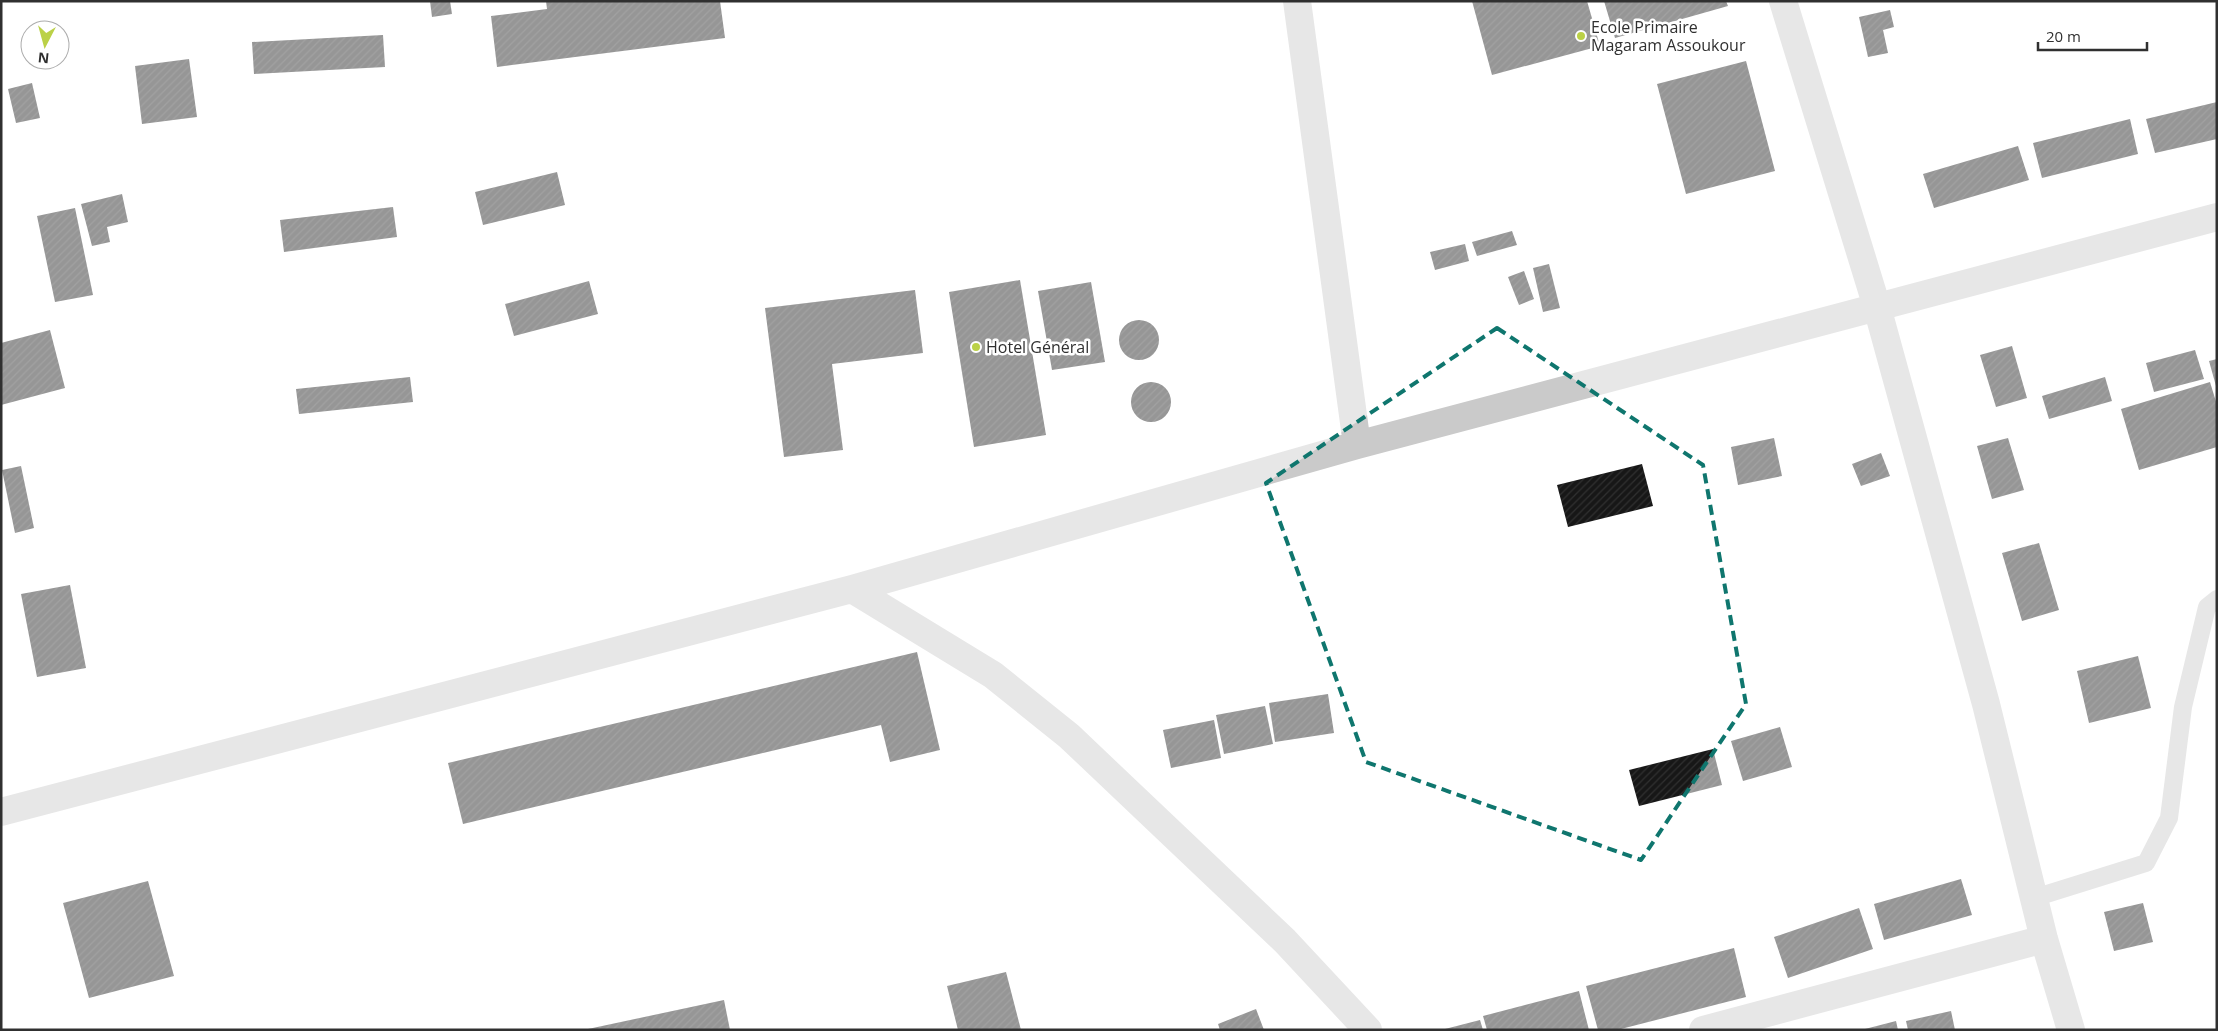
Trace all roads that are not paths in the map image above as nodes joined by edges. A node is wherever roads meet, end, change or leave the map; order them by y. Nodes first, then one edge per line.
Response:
1 (1296, 1) edge
2 (1783, 1) edge
3 (2217, 217) edge
4 (1877, 307) junction
5 (1357, 445) junction
6 (852, 589) junction
7 (2217, 599) edge
8 (1, 812) edge
9 (2034, 898) junction
10 (2044, 939) junction
11 (1368, 1030) edge
12 (1703, 1030) edge
13 (2071, 1030) edge

1 - 5 street
2 - 4 street
3 - 4 street
4 - 5 street
4 - 9 street
5 - 6 street
6 - 8 street
6 - 11 street
7 - 9 lane
9 - 10 street
10 - 12 street
10 - 13 street

